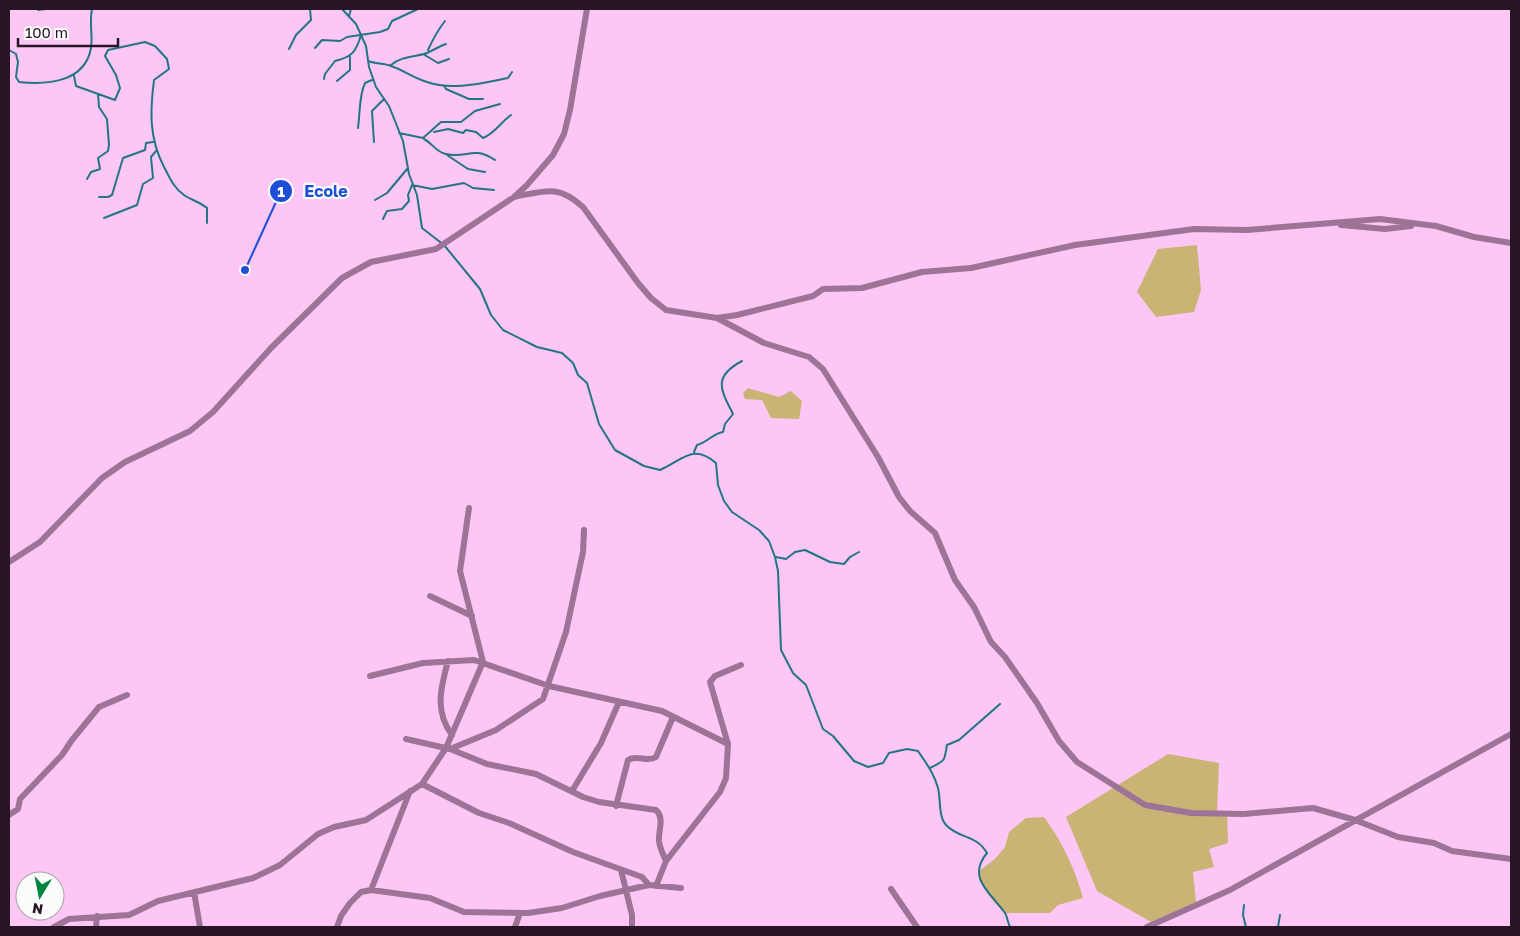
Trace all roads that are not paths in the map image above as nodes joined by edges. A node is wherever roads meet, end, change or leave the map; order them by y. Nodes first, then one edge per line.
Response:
1 (587, 9) edge
2 (514, 197) junction
3 (1511, 243) edge
4 (717, 318) junction
5 (469, 508) dead end
6 (584, 530) dead end
7 (9, 562) edge
8 (430, 596) dead end
9 (472, 616) junction
10 (448, 660) junction
11 (484, 662) junction
12 (741, 665) dead end
13 (370, 676) dead end
14 (549, 686) junction
15 (127, 695) dead end
16 (619, 702) junction
17 (673, 717) junction
18 (1511, 734) edge
19 (452, 735) junction
20 (406, 739) dead end
21 (728, 744) junction
22 (448, 748) junction
23 (422, 784) junction
24 (410, 791) junction
25 (572, 791) junction
26 (616, 806) junction
27 (9, 815) edge
28 (1356, 820) junction
29 (1511, 859) edge
30 (666, 861) junction
31 (621, 870) junction
32 (652, 886) junction
33 (681, 888) dead end
34 (891, 889) dead end
35 (371, 890) junction
36 (626, 890) junction
37 (194, 892) junction
38 (520, 913) junction
39 (97, 916) junction
40 (54, 927) edge
41 (96, 927) edge
42 (200, 927) edge
43 (337, 927) edge
44 (515, 927) edge
45 (632, 927) edge
46 (918, 927) edge
47 (1148, 927) edge

1 - 2 street
2 - 4 street
2 - 7 street
3 - 4 street
4 - 28 street
5 - 9 street
6 - 14 street
8 - 9 street
9 - 11 street
10 - 11 street
10 - 13 street
10 - 19 street
11 - 14 street
11 - 19 street
12 - 21 street
14 - 16 street
14 - 22 street
15 - 27 street
16 - 17 street
16 - 25 street
17 - 21 street
17 - 26 street
18 - 28 street
19 - 22 street
20 - 22 street
21 - 30 street
22 - 23 street
22 - 25 street
23 - 24 street
23 - 31 street
24 - 35 street
24 - 37 street
25 - 26 street
26 - 30 street
28 - 29 street
28 - 47 street
30 - 32 street
31 - 32 street
31 - 36 street
32 - 33 street
32 - 36 street
34 - 46 street
35 - 38 street
35 - 43 street
36 - 38 street
36 - 45 street
37 - 39 street
37 - 42 street
38 - 44 street
39 - 40 street
39 - 41 street

